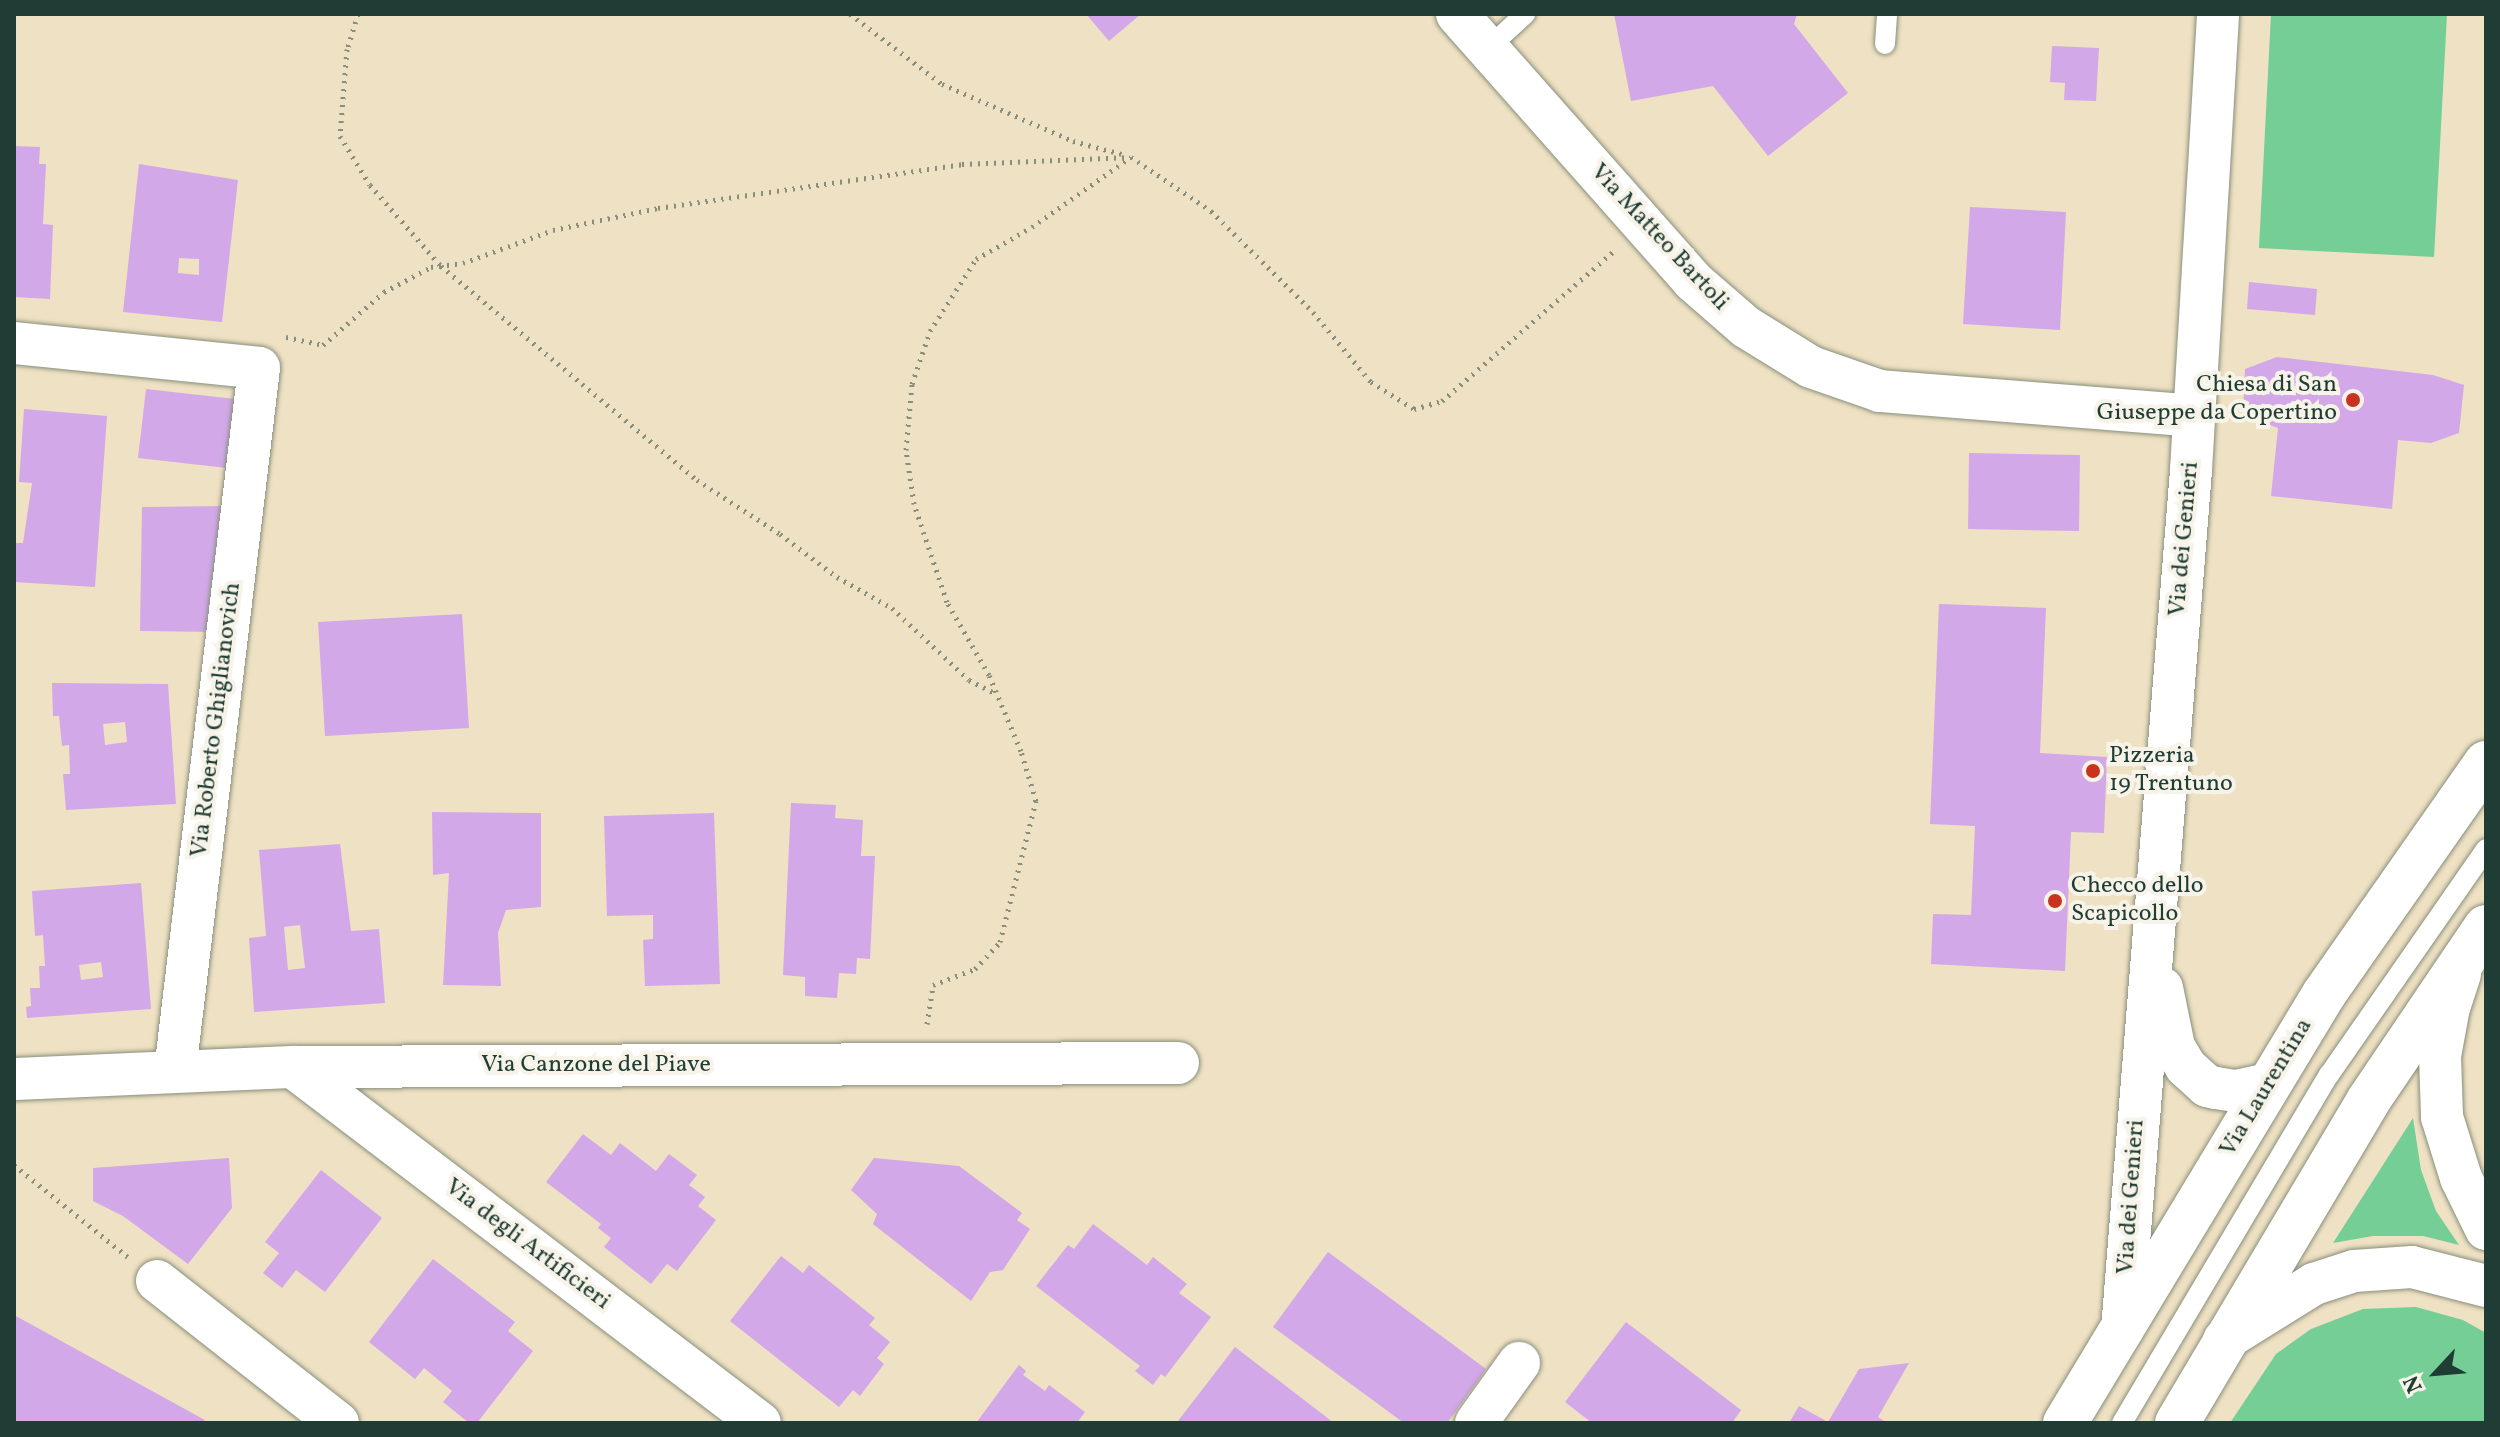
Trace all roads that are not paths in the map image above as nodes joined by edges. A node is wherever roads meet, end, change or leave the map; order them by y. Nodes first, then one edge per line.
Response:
1 (1457, 14) edge
2 (1525, 14) edge
3 (1887, 14) edge
4 (2218, 14) edge
5 (1885, 44) dead end
6 (1487, 49) junction
7 (14, 343) edge
8 (2195, 416) junction
9 (2486, 763) edge
10 (2486, 849) edge
11 (2477, 940) edge
12 (2150, 968) junction
13 (1178, 1063) dead end
14 (293, 1067) junction
15 (175, 1071) junction
16 (14, 1079) edge
17 (2268, 1084) junction
18 (2486, 1229) edge
19 (146, 1272) road end
20 (2486, 1286) edge
21 (2122, 1330) junction
22 (2224, 1340) junction
23 (1519, 1363) dead end
24 (338, 1423) edge
25 (760, 1423) edge
26 (1476, 1423) edge
27 (2065, 1423) edge
28 (2122, 1423) edge
29 (2177, 1423) edge

1 - 6 street, Via Matteo Bartoli
2 - 6 lane
3 - 5 lane
4 - 8 street, Via dei Genieri
6 - 8 street, Via Matteo Bartoli
7 - 15 street, Via Roberto Ghiglianovich
8 - 12 street, Via dei Genieri
9 - 17 main road, Via Laurentina
10 - 28 lane, Via Laurentina
11 - 18 street
11 - 22 main road
12 - 17 street
12 - 21 street, Via dei Genieri
13 - 14 street, Via Canzone del Piave
14 - 15 street, Via Canzone del Piave
14 - 25 street, Via degli Artificieri
15 - 16 street, Via Canzone del Piave
17 - 21 main road, Via Laurentina
19 - 24 street
20 - 22 street
21 - 27 main road, Via Laurentina
22 - 29 main road
23 - 26 street

